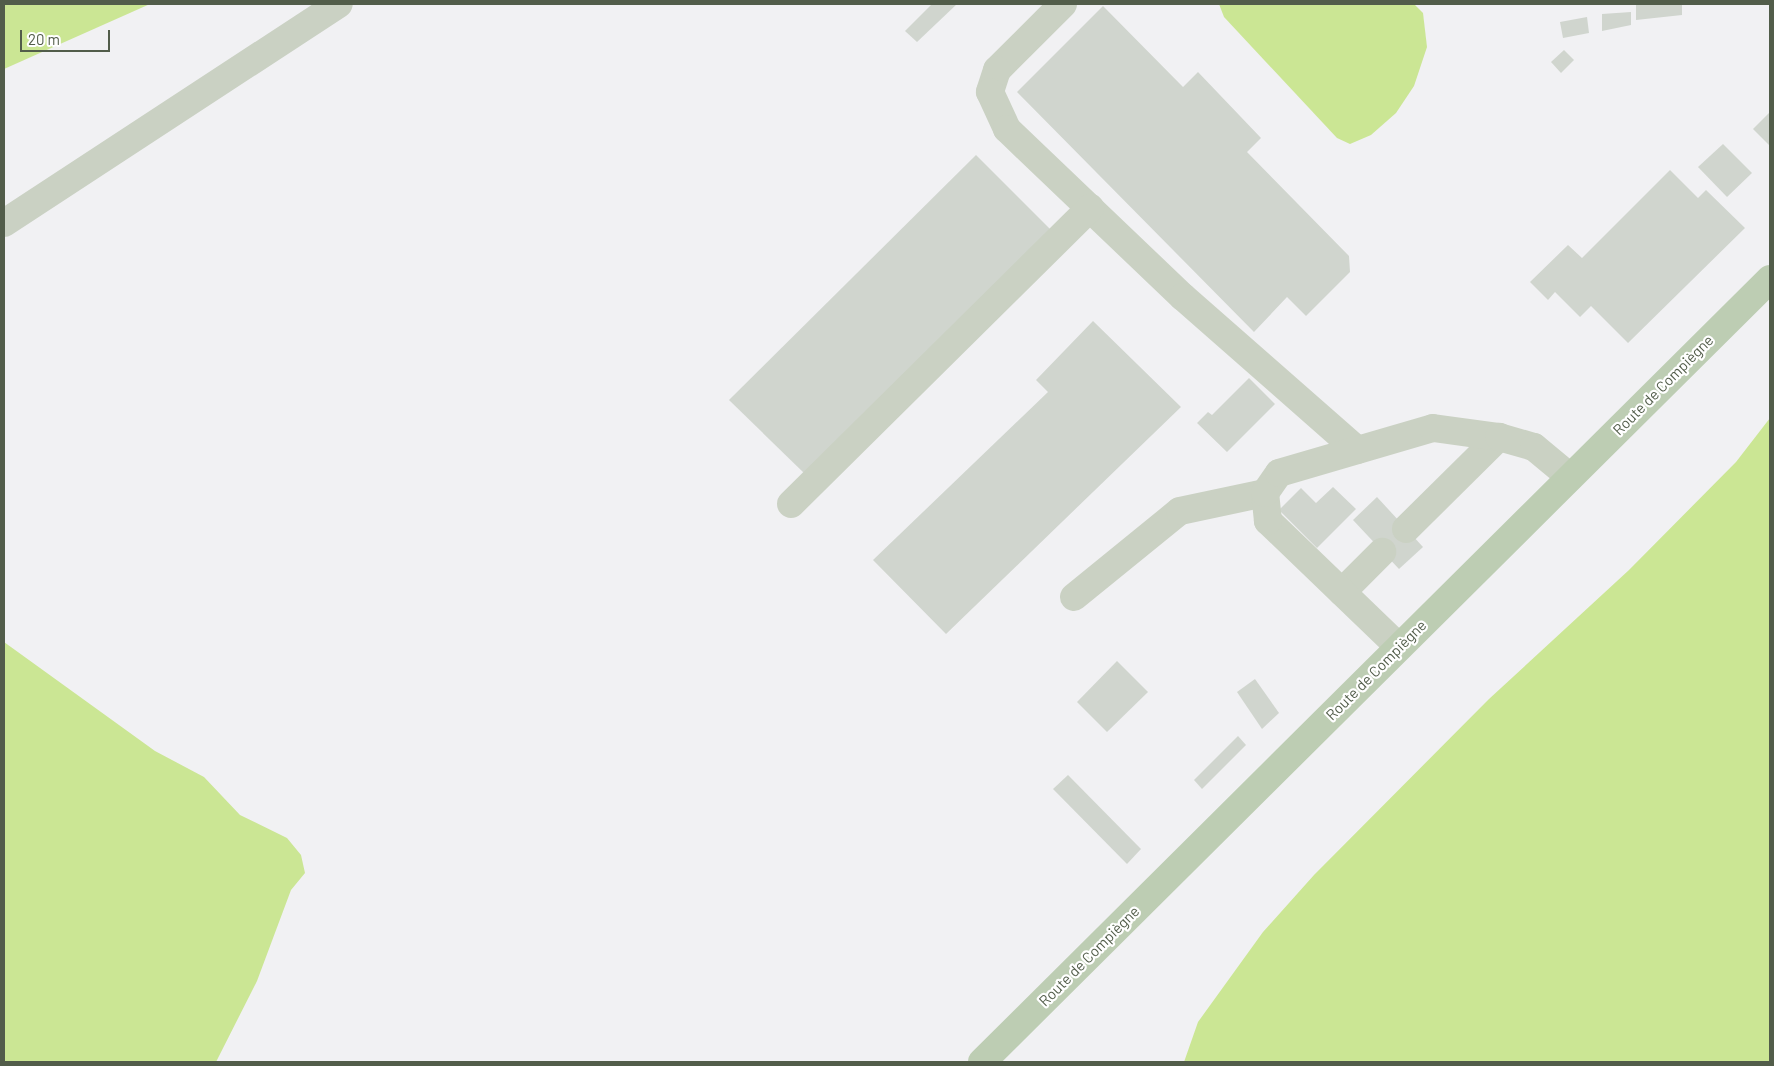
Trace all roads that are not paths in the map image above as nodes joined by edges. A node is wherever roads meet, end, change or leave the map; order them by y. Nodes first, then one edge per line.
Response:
1 (339, 4) edge
2 (1063, 4) edge
3 (1090, 208) junction
4 (4, 223) edge
5 (1770, 279) edge
6 (1499, 437) junction
7 (1357, 450) junction
8 (1570, 477) junction
9 (1265, 493) junction
10 (790, 504) dead end
11 (1406, 529) dead end
12 (1382, 552) dead end
13 (1342, 592) junction
14 (1074, 597) dead end
15 (1399, 647) junction
16 (982, 1062) edge

1 - 4 lane
2 - 3 lane
3 - 7 lane
3 - 10 lane
5 - 8 main road, Route de Compiègne
6 - 7 lane
6 - 8 lane
6 - 11 lane
7 - 9 lane
8 - 15 main road, Route de Compiègne
9 - 13 lane
9 - 14 lane
12 - 13 lane
13 - 15 lane
15 - 16 main road, Route de Compiègne

